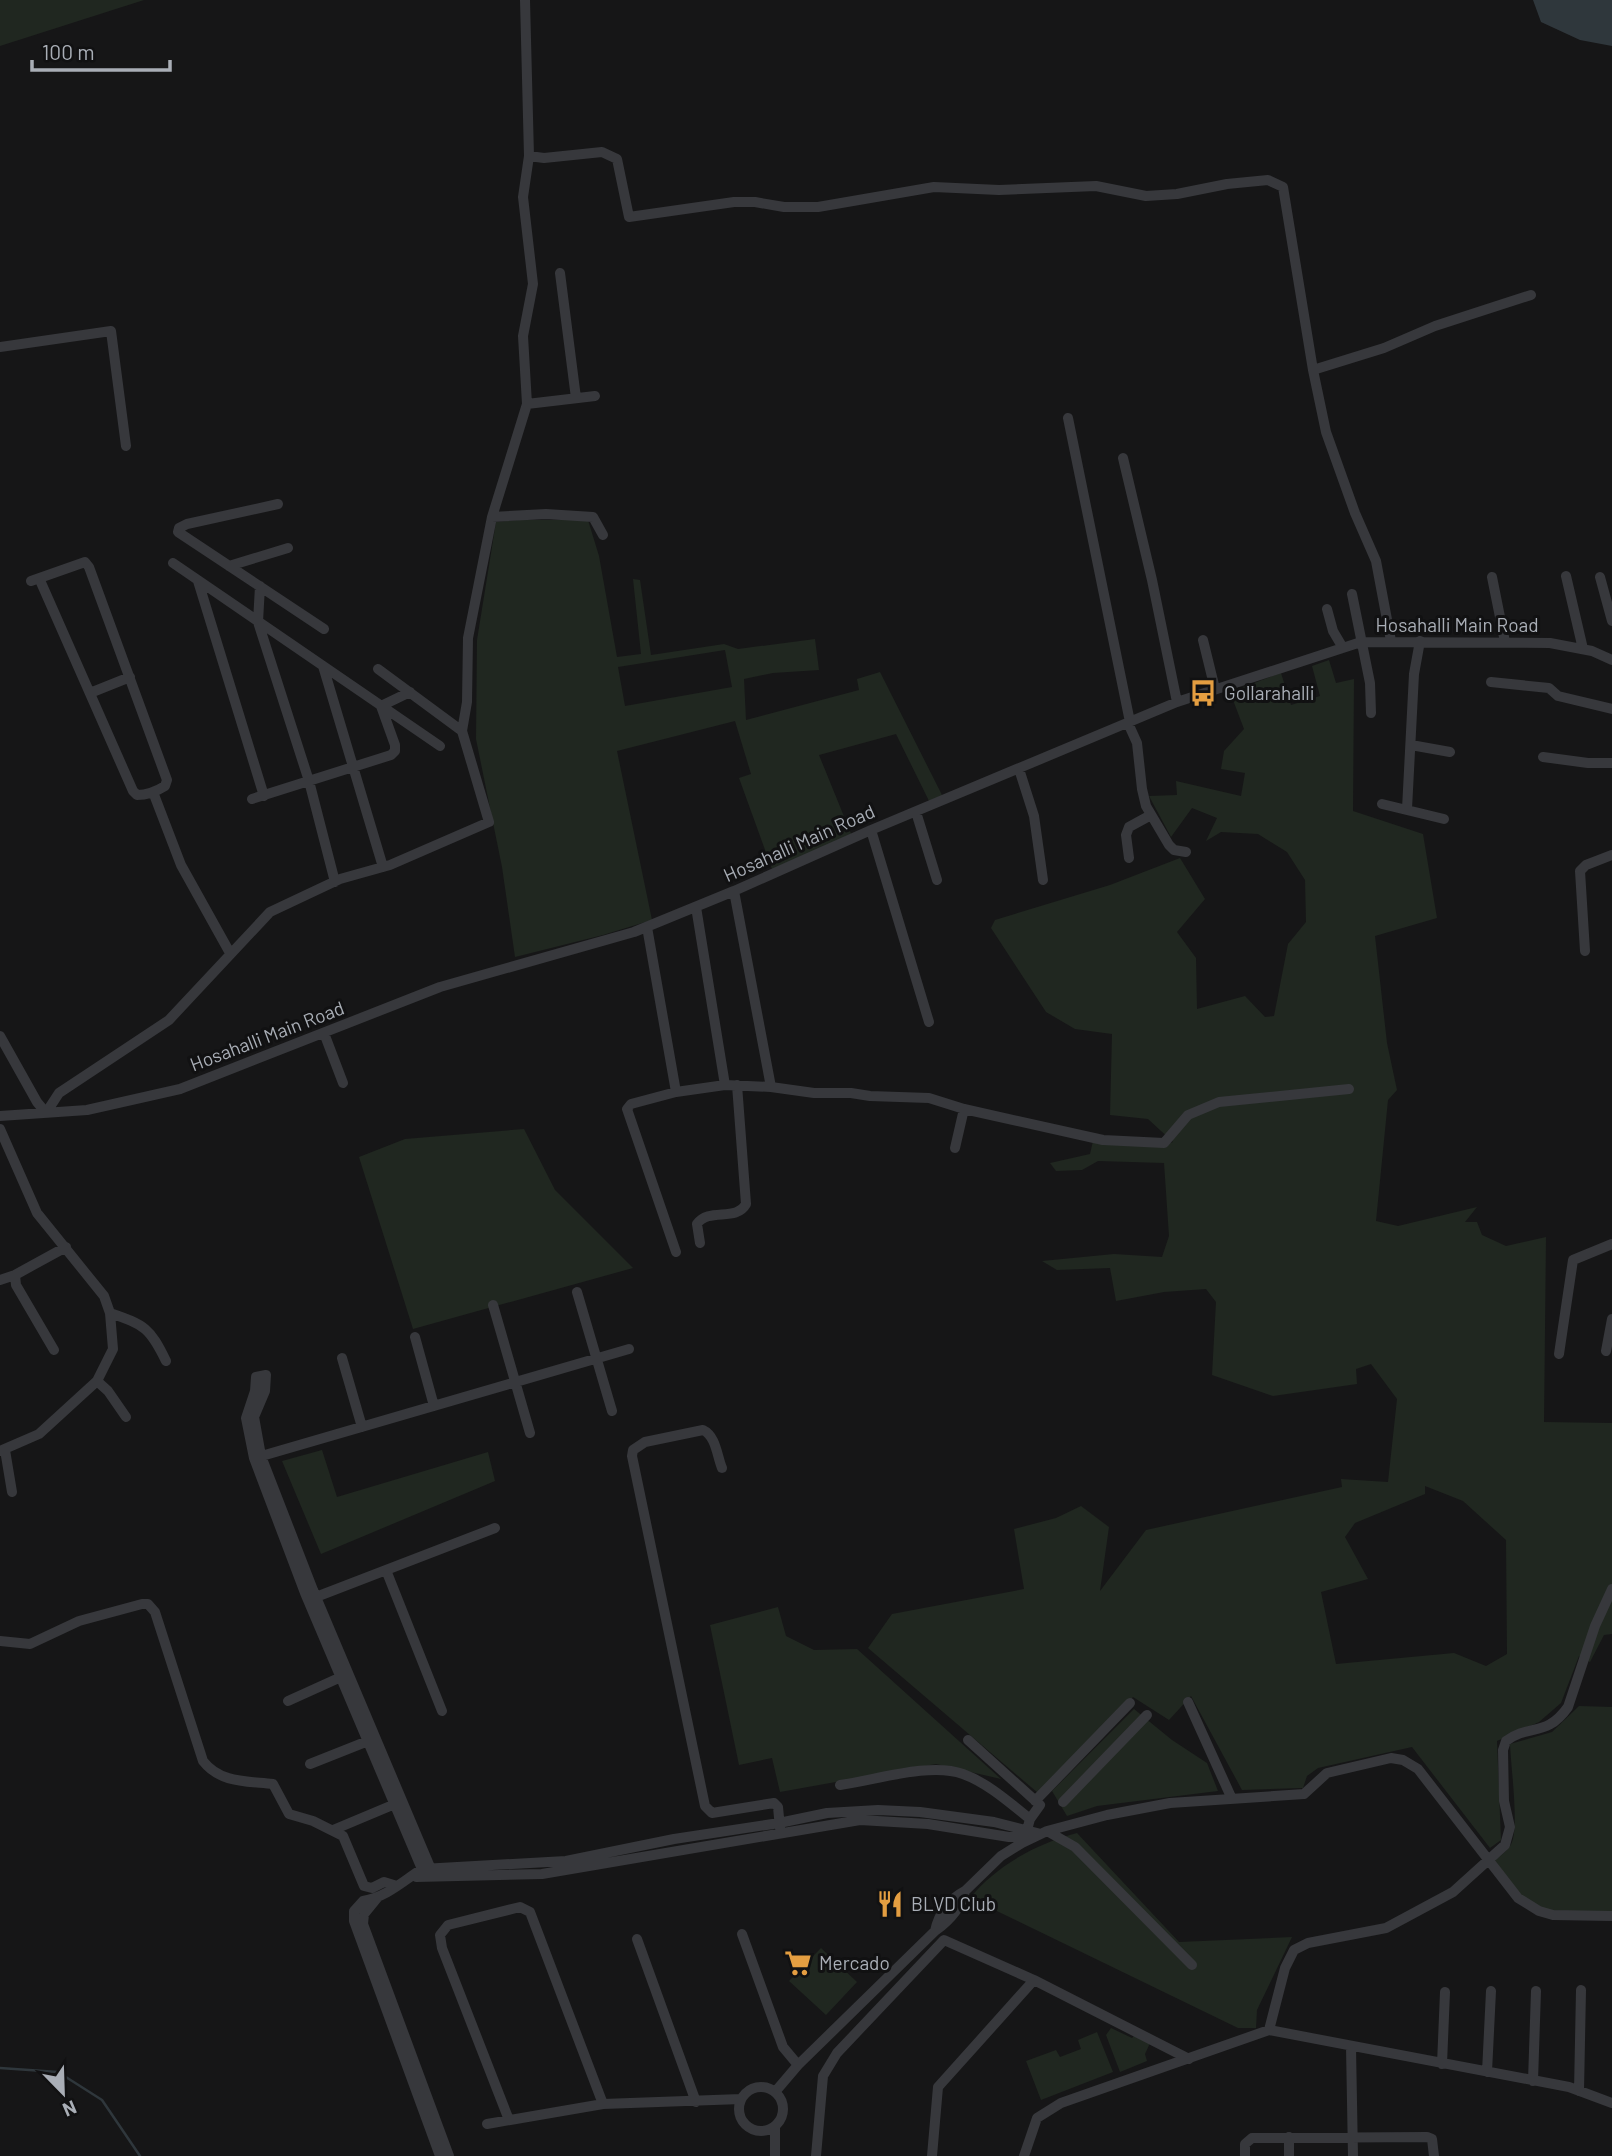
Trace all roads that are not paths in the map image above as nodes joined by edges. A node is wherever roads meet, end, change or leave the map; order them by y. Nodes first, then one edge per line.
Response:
1 (525, 0) edge
2 (529, 156) junction
3 (560, 274) dead end
4 (1531, 295) dead end
5 (0, 347) edge
6 (1312, 370) junction
7 (595, 396) dead end
8 (576, 398) junction
9 (527, 404) junction
10 (1068, 418) dead end
11 (126, 446) dead end
12 (1123, 458) dead end
13 (278, 503) dead end
14 (492, 517) junction
15 (603, 535) dead end
16 (288, 548) dead end
17 (173, 563) dead end
18 (229, 566) junction
19 (1566, 576) dead end
20 (1492, 577) dead end
21 (1600, 577) dead end
22 (198, 580) junction
23 (260, 586) junction
24 (1352, 594) dead end
25 (1327, 609) dead end
26 (1612, 621) edge
27 (258, 622) junction
28 (324, 629) dead end
29 (1203, 640) dead end
30 (1391, 641) junction
31 (1420, 641) junction
32 (1361, 642) junction
33 (1505, 642) junction
34 (1343, 648) junction
35 (1583, 649) junction
36 (1612, 660) edge
37 (323, 666) junction
38 (377, 669) dead end
39 (130, 677) junction
40 (1491, 682) dead end
41 (1215, 689) junction
42 (410, 692) junction
43 (90, 693) junction
44 (1177, 702) junction
45 (381, 706) junction
46 (1612, 709) edge
47 (1371, 713) dead end
48 (1129, 722) junction
49 (462, 731) junction
50 (1411, 745) junction
51 (440, 746) dead end
52 (1450, 752) dead end
53 (1543, 757) dead end
54 (1612, 763) edge
55 (353, 767) junction
56 (1019, 769) junction
57 (309, 781) junction
58 (153, 792) junction
59 (264, 796) junction
60 (252, 799) dead end
61 (1382, 804) dead end
62 (1407, 809) junction
63 (916, 811) junction
64 (1151, 815) junction
65 (1444, 819) dead end
66 (871, 830) junction
67 (1186, 852) dead end
68 (1612, 855) edge
69 (1129, 858) dead end
70 (383, 867) junction
71 (937, 880) dead end
72 (1044, 880) dead end
73 (335, 882) junction
74 (734, 891) junction
75 (696, 907) junction
76 (646, 928) junction
77 (1585, 951) dead end
78 (230, 953) junction
79 (929, 1022) dead end
80 (324, 1033) junction
81 (0, 1036) edge
82 (342, 1083) dead end
83 (731, 1085) junction
84 (771, 1087) junction
85 (1349, 1089) dead end
86 (676, 1092) junction
87 (964, 1108) junction
88 (47, 1113) junction
89 (0, 1116) edge
90 (0, 1129) edge
91 (955, 1148) dead end
92 (700, 1243) dead end
93 (1612, 1244) edge
94 (66, 1247) junction
95 (676, 1252) dead end
96 (15, 1275) junction
97 (0, 1280) edge
98 (577, 1292) dead end
99 (493, 1305) dead end
100 (110, 1313) junction
101 (1612, 1319) edge
102 (415, 1336) dead end
103 (629, 1349) dead end
104 (54, 1350) dead end
105 (1606, 1351) dead end
106 (1559, 1354) dead end
107 (342, 1358) dead end
108 (596, 1358) junction
109 (166, 1361) dead end
110 (261, 1376) dead end
111 (97, 1381) junction
112 (515, 1382) junction
113 (434, 1406) junction
114 (612, 1411) dead end
115 (126, 1418) dead end
116 (362, 1427) junction
117 (530, 1433) dead end
118 (2, 1450) edge
119 (257, 1457) junction
120 (722, 1468) dead end
121 (12, 1492) dead end
122 (495, 1528) dead end
123 (386, 1570) junction
124 (1612, 1589) edge
125 (316, 1597) junction
126 (0, 1641) edge
127 (341, 1677) junction
128 (288, 1702) dead end
129 (1188, 1702) dead end
130 (1130, 1703) dead end
131 (442, 1711) dead end
132 (1147, 1715) dead end
133 (968, 1740) dead end
134 (368, 1741) junction
135 (310, 1764) dead end
136 (841, 1785) dead end
137 (1232, 1799) junction
138 (1035, 1801) junction
139 (1063, 1802) dead end
140 (395, 1804) junction
141 (780, 1827) junction
142 (333, 1830) junction
143 (1036, 1830) junction
144 (1489, 1860) junction
145 (422, 1871) junction
146 (397, 1886) junction
147 (377, 1898) junction
148 (1612, 1916) edge
149 (742, 1934) dead end
150 (637, 1939) dead end
151 (1192, 1965) dead end
152 (1034, 1980) junction
153 (1581, 1990) dead end
154 (1491, 1991) dead end
155 (1445, 1992) dead end
156 (1536, 1992) dead end
157 (1269, 2031) junction
158 (1351, 2047) junction
159 (1189, 2059) junction
160 (1442, 2064) junction
161 (798, 2065) junction
162 (1487, 2072) junction
163 (1533, 2081) junction
164 (1578, 2091) junction
165 (775, 2092) junction
166 (741, 2099) junction
167 (696, 2102) junction
168 (1612, 2103) edge
169 (603, 2104) junction
170 (509, 2120) junction
171 (487, 2124) dead end
172 (775, 2127) junction
173 (1353, 2136) junction
174 (1289, 2137) junction
175 (440, 2156) edge
176 (449, 2156) edge
177 (775, 2156) edge
178 (816, 2156) edge
179 (932, 2156) edge
180 (1024, 2156) edge
181 (1244, 2156) edge
182 (1289, 2156) edge
183 (1353, 2156) edge
184 (1434, 2156) edge

1 - 2 street
2 - 6 street
2 - 9 street
3 - 8 street
4 - 6 street
5 - 11 street
6 - 30 street
7 - 8 street
8 - 9 street
9 - 14 street
10 - 48 street
12 - 44 street
13 - 18 street
14 - 15 street
14 - 49 street
16 - 18 street
17 - 22 street
18 - 23 street
19 - 35 street
20 - 33 street
21 - 26 street
22 - 27 street
22 - 59 street
23 - 27 street
23 - 28 street
24 - 32 street
25 - 34 street
27 - 37 street
27 - 57 street
29 - 41 street
30 - 31 street, Hosahalli Main Road
30 - 32 street, Hosahalli Main Road
31 - 33 street, Hosahalli Main Road
31 - 50 street
32 - 34 street, Hosahalli Main Road
32 - 47 street
33 - 35 street, Hosahalli Main Road
34 - 41 street, Hosahalli Main Road
35 - 36 street, Hosahalli Main Road
37 - 45 street
37 - 55 street
38 - 42 street
39 - 43 street
39 - 43 street
39 - 58 street
40 - 46 street
41 - 44 street, Hosahalli Main Road
42 - 45 street
42 - 49 street
43 - 58 street
44 - 48 street, Hosahalli Main Road
45 - 51 street
45 - 55 street
48 - 56 street, Hosahalli Main Road
48 - 64 street
49 - 70 street
50 - 52 street
50 - 62 street
53 - 54 street
55 - 57 street
55 - 70 street
56 - 63 street, Hosahalli Main Road
56 - 72 street
57 - 59 street
57 - 73 street
58 - 78 street
59 - 60 street
61 - 62 street
62 - 65 street
63 - 66 street, Hosahalli Main Road
63 - 71 street
64 - 67 street
64 - 69 street
66 - 74 street, Hosahalli Main Road
66 - 79 street
68 - 77 street
70 - 73 street
73 - 78 street
74 - 75 street, Hosahalli Main Road
74 - 84 street
75 - 76 street, Hosahalli Main Road
75 - 83 street
76 - 80 street, Hosahalli Main Road
76 - 86 street
78 - 88 street
80 - 82 street
80 - 88 street, Hosahalli Main Road
81 - 88 street
83 - 84 street
83 - 86 street
83 - 92 street
84 - 87 street
85 - 87 street
86 - 95 street
87 - 91 street
88 - 89 street, Hosahalli Main Road
90 - 94 street
93 - 106 street
94 - 96 street
94 - 100 street
96 - 97 street
96 - 104 street
98 - 108 street
99 - 112 street
100 - 109 street
100 - 111 street
101 - 105 street
102 - 113 street
103 - 108 street
107 - 116 street
108 - 112 street
108 - 114 street
110 - 119 street
111 - 115 street
111 - 118 street
112 - 113 street
112 - 117 street
113 - 116 street
116 - 119 street
118 - 121 street
119 - 125 street
119 - 127 street
120 - 141 street
122 - 123 street
123 - 125 street
123 - 131 street
124 - 144 street
125 - 145 street
126 - 142 street
127 - 128 street
127 - 134 street
129 - 137 street
130 - 138 street
132 - 139 street
133 - 138 street
134 - 135 street
134 - 140 street
136 - 143 street
137 - 143 street
137 - 144 street
138 - 143 street
140 - 142 street
140 - 145 street
141 - 143 street
141 - 145 street
141 - 145 street
142 - 146 street
143 - 151 street
143 - 161 street
144 - 148 street
144 - 157 street
145 - 146 street
146 - 147 street
147 - 175 street
147 - 176 street
149 - 161 street
150 - 167 street
152 - 159 street
152 - 178 street
152 - 179 street
153 - 164 street
154 - 162 street
155 - 160 street
156 - 163 street
157 - 158 street
157 - 159 street
158 - 160 street
158 - 173 street
159 - 180 street
160 - 162 street
161 - 165 street
162 - 163 street
163 - 164 street
164 - 168 street
165 - 166 street
165 - 172 street
166 - 167 street
166 - 172 street
167 - 169 street
169 - 170 street
169 - 170 street
170 - 171 street
172 - 177 street
173 - 174 street
173 - 183 street
173 - 184 street
174 - 181 street
174 - 182 street

